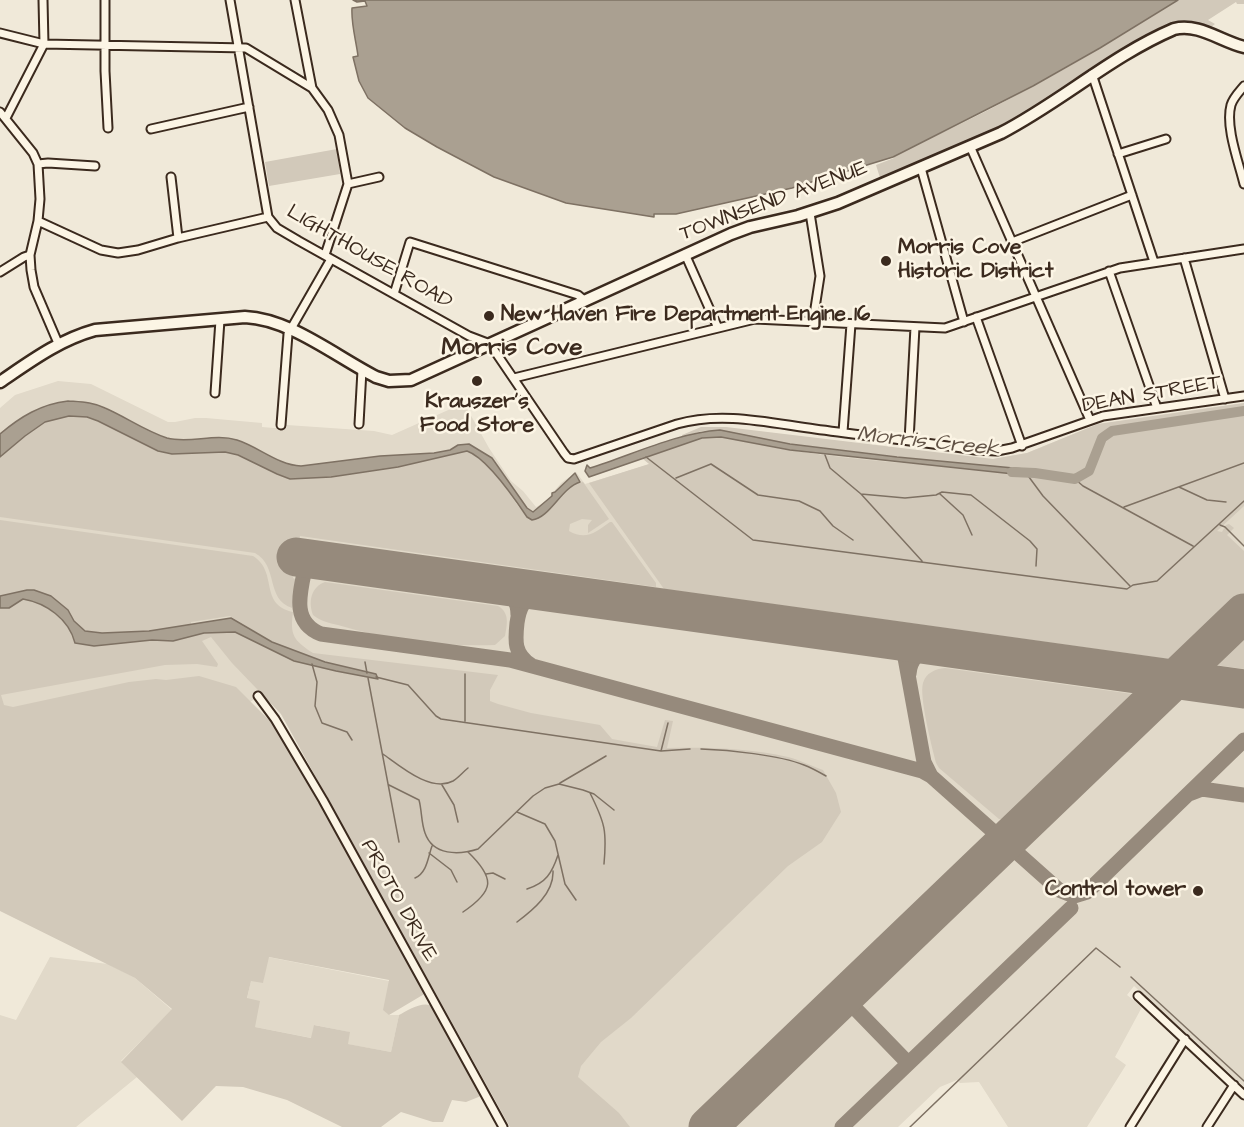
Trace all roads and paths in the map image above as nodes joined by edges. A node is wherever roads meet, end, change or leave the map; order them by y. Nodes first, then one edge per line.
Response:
1 (43, 0) edge
2 (105, 0) edge
3 (230, 0) edge
4 (295, 0) edge
5 (0, 33) edge
6 (44, 44) junction
7 (105, 45) junction
8 (1244, 47) edge
9 (238, 48) junction
10 (1092, 74) junction
11 (1244, 86) edge
12 (312, 88) junction
13 (249, 107) junction
14 (3, 115) edge
15 (108, 128) dead end
16 (151, 129) dead end
17 (1166, 139) dead end
18 (970, 146) junction
19 (1118, 154) junction
20 (38, 164) junction
21 (95, 166) dead end
22 (921, 168) junction
23 (171, 177) dead end
24 (379, 177) dead end
25 (348, 184) junction
26 (1244, 184) edge
27 (1132, 195) junction
28 (810, 213) junction
29 (268, 217) junction
30 (38, 221) junction
31 (178, 238) junction
32 (1012, 242) junction
33 (1244, 249) edge
34 (685, 254) junction
35 (30, 255) junction
36 (328, 257) junction
37 (1184, 258) junction
38 (1154, 262) junction
39 (2, 268) edge
40 (1109, 271) junction
41 (394, 294) junction
42 (1037, 297) junction
43 (584, 300) junction
44 (976, 317) junction
45 (220, 320) junction
46 (813, 321) junction
47 (964, 322) junction
48 (851, 324) junction
49 (915, 327) junction
50 (718, 328) junction
51 (291, 330) junction
52 (58, 343) junction
53 (490, 344) junction
54 (362, 370) junction
55 (514, 378) junction
56 (0, 382) edge
57 (215, 393) dead end
58 (1244, 396) edge
59 (1225, 399) junction
60 (1157, 408) junction
61 (1090, 420) junction
62 (359, 424) dead end
63 (281, 425) dead end
64 (843, 432) junction
65 (909, 441) junction
66 (1022, 446) junction
67 (258, 696) dead end
68 (1138, 996) dead end
69 (1185, 1040) junction
70 (1234, 1085) junction
71 (1244, 1095) edge
72 (503, 1127) edge
73 (1131, 1127) edge
74 (1207, 1127) edge

1 - 6 street
2 - 7 street
3 - 9 street, LIGHTHOUSE ROAD
4 - 12 street
5 - 6 street
6 - 7 street
6 - 14 street
7 - 9 street
7 - 15 street
8 - 10 main road, TOWNSEND AVENUE
9 - 12 street
9 - 13 street, LIGHTHOUSE ROAD
10 - 18 main road, TOWNSEND AVENUE
10 - 19 street
11 - 26 street
12 - 25 street
13 - 16 street
13 - 29 street, LIGHTHOUSE ROAD
14 - 20 street
17 - 19 street
18 - 22 main road, TOWNSEND AVENUE
18 - 32 street
19 - 27 street
20 - 21 street
20 - 30 street
22 - 28 main road, TOWNSEND AVENUE
22 - 47 street
23 - 31 street
24 - 25 street
25 - 36 street
27 - 32 street
27 - 38 street
28 - 34 main road, TOWNSEND AVENUE
28 - 46 street
29 - 31 street
29 - 36 street, LIGHTHOUSE ROAD
30 - 31 street
30 - 35 street
32 - 42 street
33 - 37 street
34 - 43 main road, TOWNSEND AVENUE
34 - 50 street
35 - 39 street
35 - 52 street
36 - 41 street, LIGHTHOUSE ROAD
36 - 51 street
37 - 38 street
37 - 59 street
38 - 40 street
40 - 42 street
40 - 60 street
41 - 43 street
41 - 53 street, LIGHTHOUSE ROAD
42 - 44 street
42 - 61 street
43 - 53 main road, TOWNSEND AVENUE
44 - 47 street
44 - 66 street
45 - 51 main road, TOWNSEND AVENUE
45 - 52 main road, TOWNSEND AVENUE
45 - 57 street
46 - 48 street
46 - 50 street
47 - 49 street
48 - 49 street
48 - 64 street
49 - 65 street
50 - 55 street
51 - 54 main road, TOWNSEND AVENUE
51 - 63 street
52 - 56 main road, TOWNSEND AVENUE
53 - 54 main road, TOWNSEND AVENUE
53 - 55 street
54 - 62 street
55 - 64 street, DEAN STREET
58 - 59 street, DEAN STREET
59 - 60 street, DEAN STREET
60 - 61 street, DEAN STREET
61 - 66 street, DEAN STREET
64 - 65 street, DEAN STREET
65 - 66 street, DEAN STREET
67 - 72 street, PROTO DRIVE
68 - 69 street
69 - 70 street
69 - 73 street
70 - 71 street
70 - 74 street

